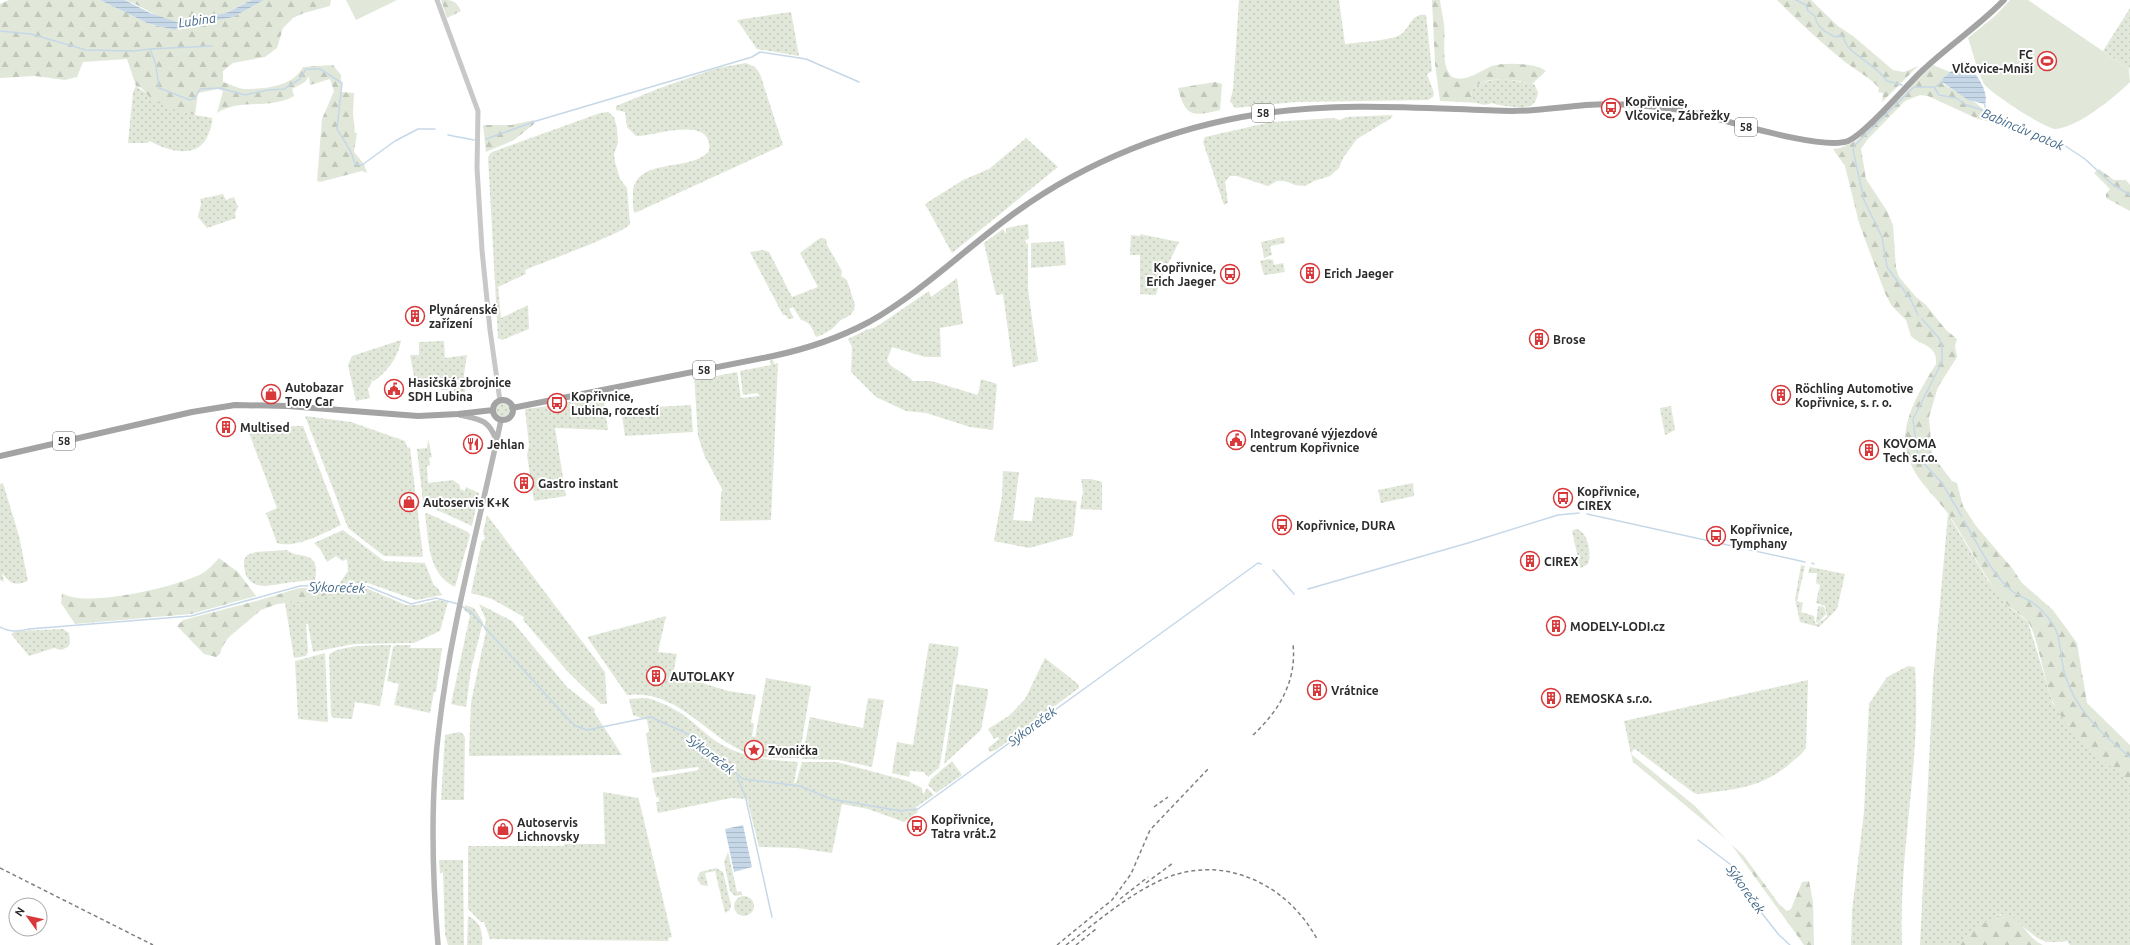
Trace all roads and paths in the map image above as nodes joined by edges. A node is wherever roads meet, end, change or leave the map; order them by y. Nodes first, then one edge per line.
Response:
1 (437, 0) edge
2 (2004, 0) edge
3 (500, 401) junction
4 (512, 408) junction
5 (493, 410) junction
6 (458, 414) junction
7 (501, 420) junction
8 (497, 441) junction
9 (0, 456) edge
10 (438, 945) edge

1 - 3 street
2 - 4 main road, 58
3 - 4 main road
3 - 5 main road
4 - 7 main road
5 - 6 main road, 58
5 - 7 main road
6 - 8 main road
6 - 9 main road, 58
7 - 8 main road
8 - 10 main road

